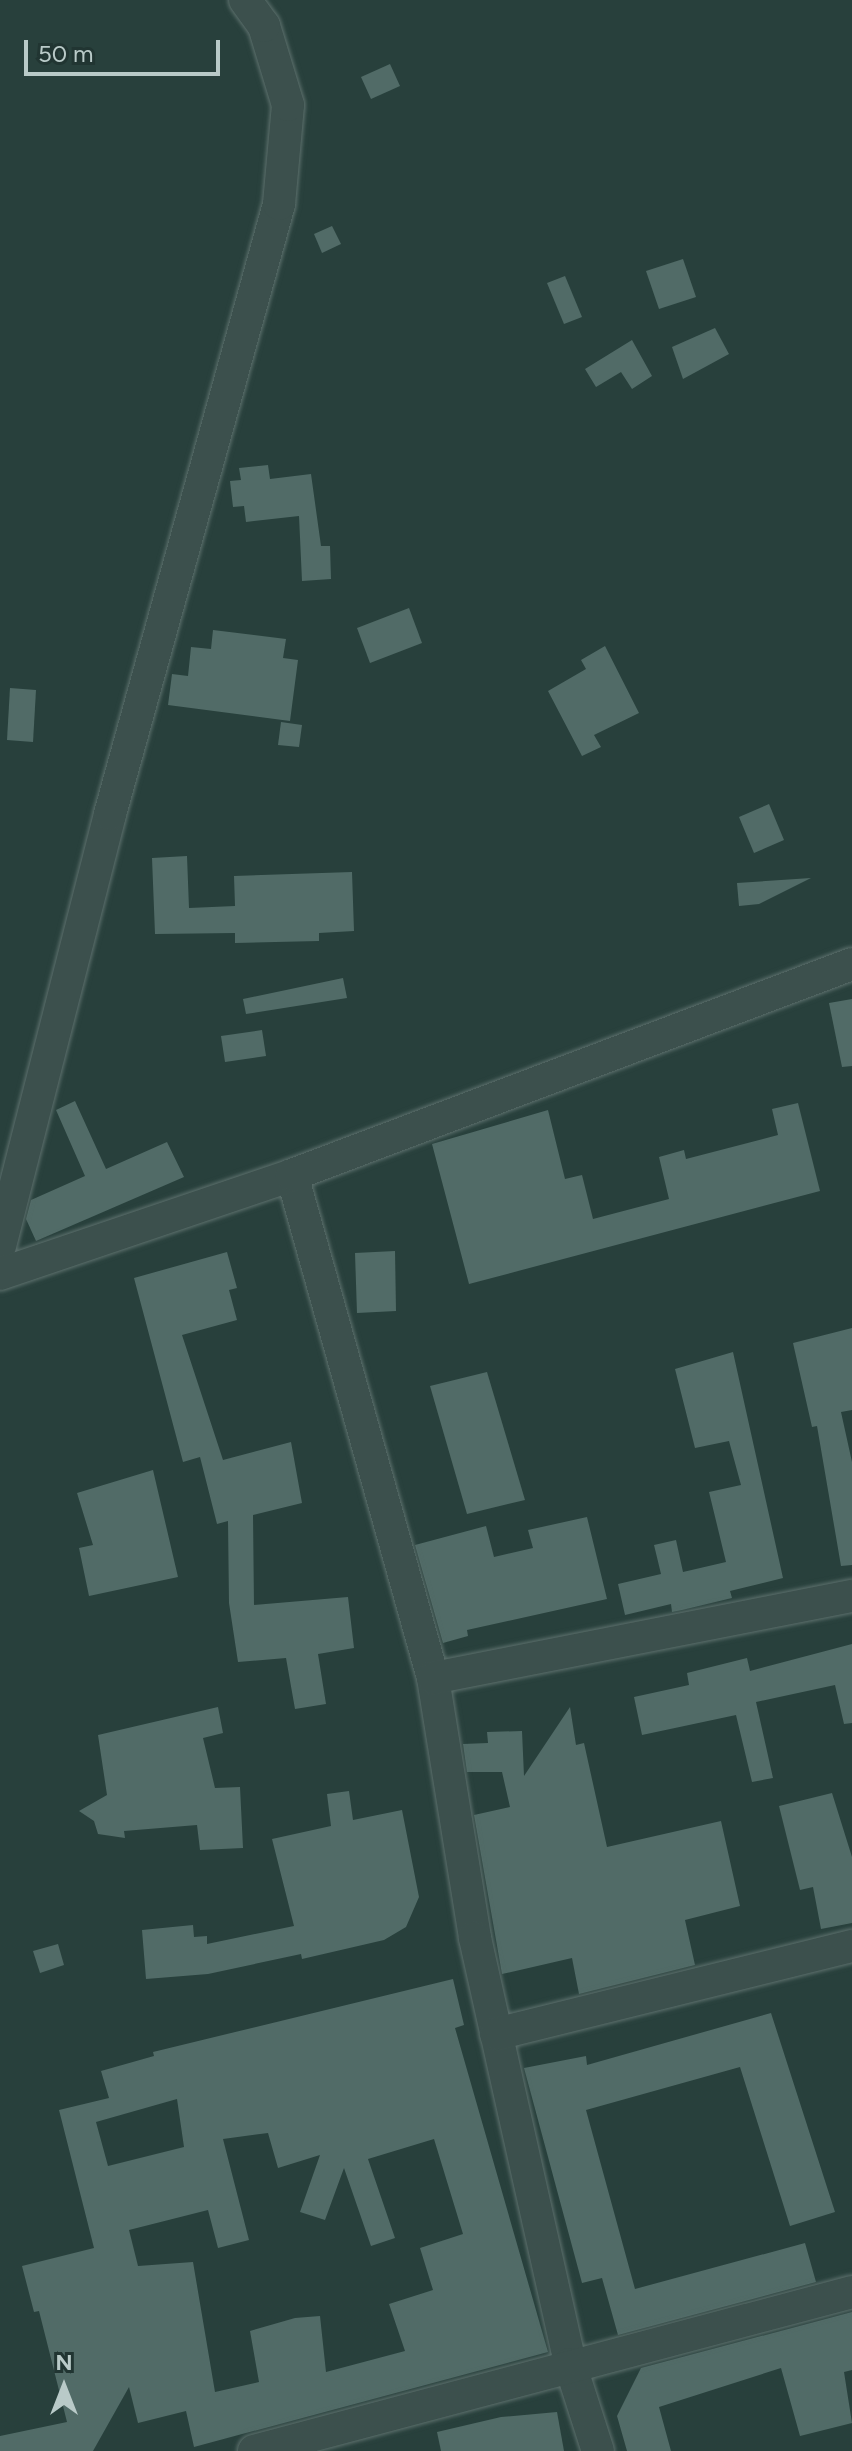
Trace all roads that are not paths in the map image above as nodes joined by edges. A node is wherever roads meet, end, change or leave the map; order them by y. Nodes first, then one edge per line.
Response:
1 (245, 0) edge
2 (852, 964) edge
3 (292, 1175) junction
4 (0, 1246) edge
5 (0, 1274) edge
6 (852, 1596) edge
7 (433, 1678) junction
8 (852, 1946) edge
9 (496, 2034) junction
10 (852, 2292) edge
11 (570, 2364) junction
12 (254, 2451) edge
13 (598, 2451) edge

1 - 4 street
2 - 3 street
3 - 5 street
3 - 7 street
6 - 7 street
7 - 9 street
8 - 9 street
9 - 11 street
10 - 11 street
11 - 12 street
11 - 13 street

